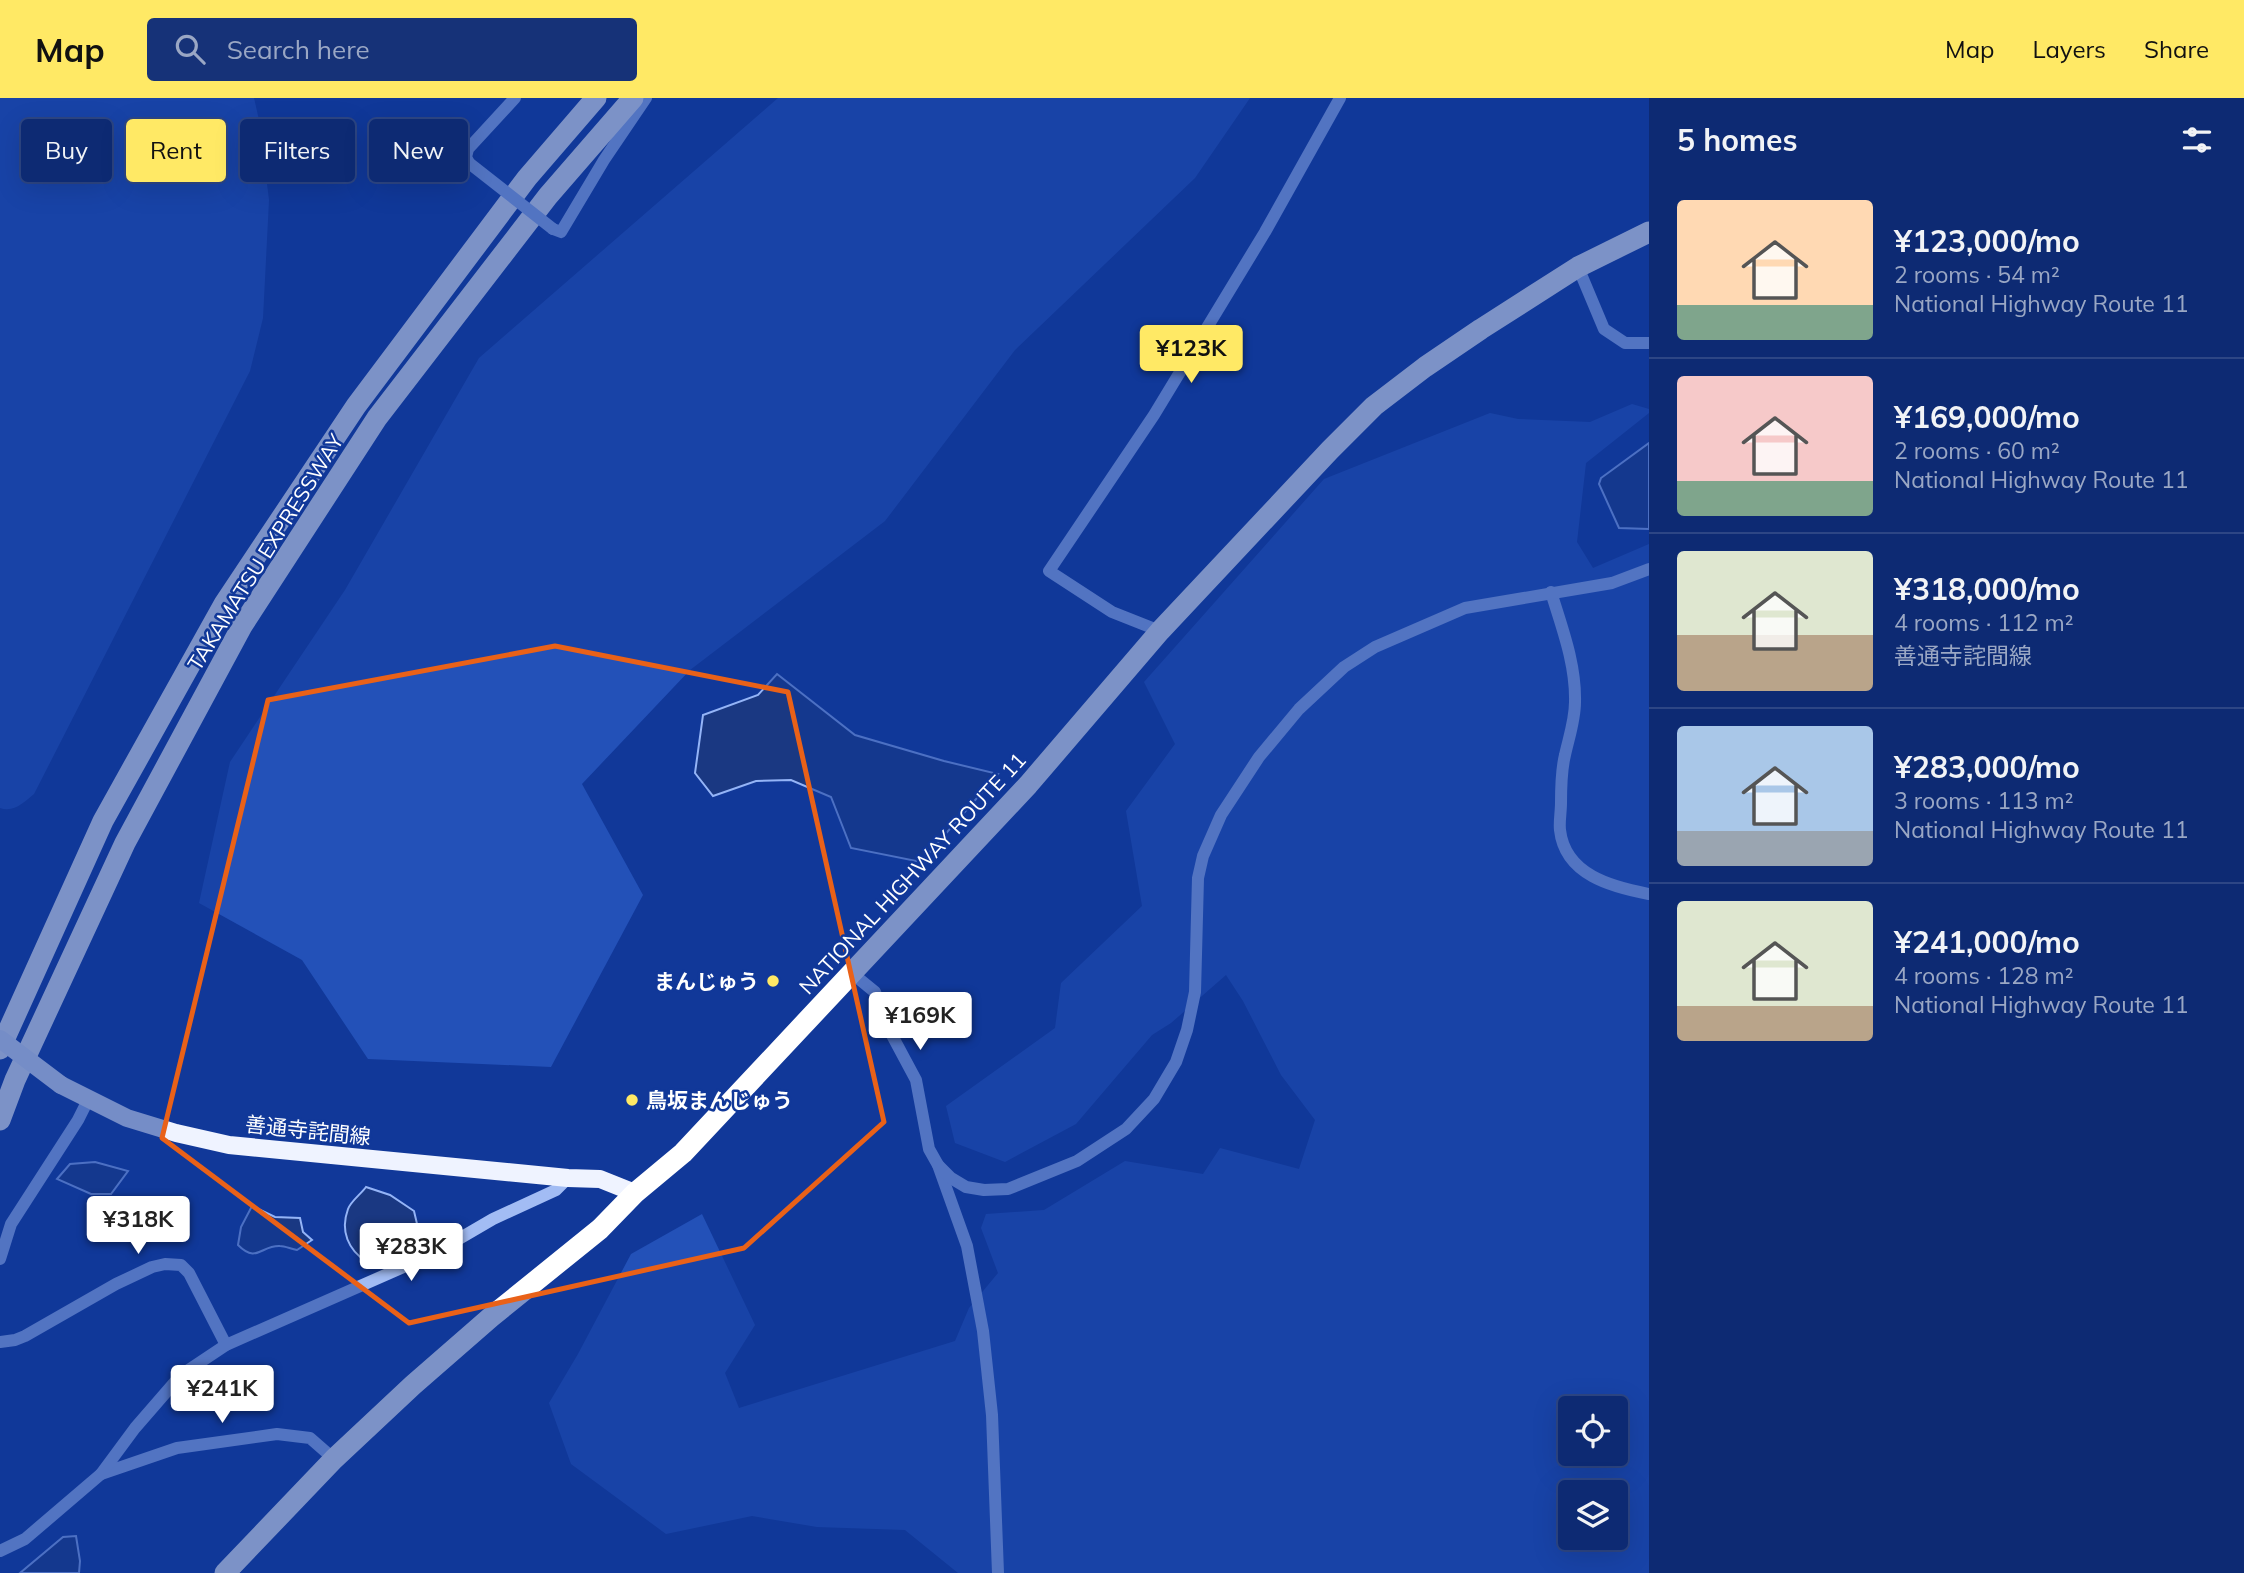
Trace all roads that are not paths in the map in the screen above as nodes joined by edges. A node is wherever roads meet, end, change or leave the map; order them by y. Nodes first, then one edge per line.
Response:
1 (516, 98) edge
2 (596, 98) edge
3 (633, 98) edge
4 (646, 98) edge
5 (1339, 98) edge
6 (1649, 232) edge
7 (1578, 267) junction
8 (1649, 343) edge
9 (1649, 569) edge
10 (1551, 592) junction
11 (1160, 631) junction
12 (1649, 894) edge
13 (852, 974) junction
14 (0, 1039) edge
15 (0, 1049) edge
16 (88, 1100) junction
17 (0, 1120) edge
18 (938, 1164) junction
19 (568, 1178) junction
20 (635, 1193) junction
21 (0, 1259) edge
22 (0, 1342) edge
23 (226, 1345) junction
24 (334, 1459) junction
25 (101, 1474) junction
26 (0, 1551) edge
27 (225, 1573) edge
28 (998, 1573) edge

1 - 4 street, bridge
2 - 15 highway, TAKAMATSU EXPRESSWAY
3 - 17 highway, TAKAMATSU EXPRESSWAY
5 - 11 street
6 - 7 highway, NATIONAL HIGHWAY ROUTE 11
7 - 8 street
7 - 11 highway, NATIONAL HIGHWAY ROUTE 11
9 - 10 street
10 - 12 street
10 - 18 street
11 - 13 highway, NATIONAL HIGHWAY ROUTE 11
13 - 18 street
13 - 20 highway, NATIONAL HIGHWAY ROUTE 11
14 - 16 main road, 善通寺詫間線, bridge
16 - 19 main road, 善通寺詫間線
16 - 21 street
18 - 28 street
19 - 20 main road, 善通寺詫間線
19 - 23 street
20 - 24 highway, NATIONAL HIGHWAY ROUTE 11
22 - 23 street
23 - 25 street
24 - 25 street
24 - 27 highway, NATIONAL HIGHWAY ROUTE 11
25 - 26 street

